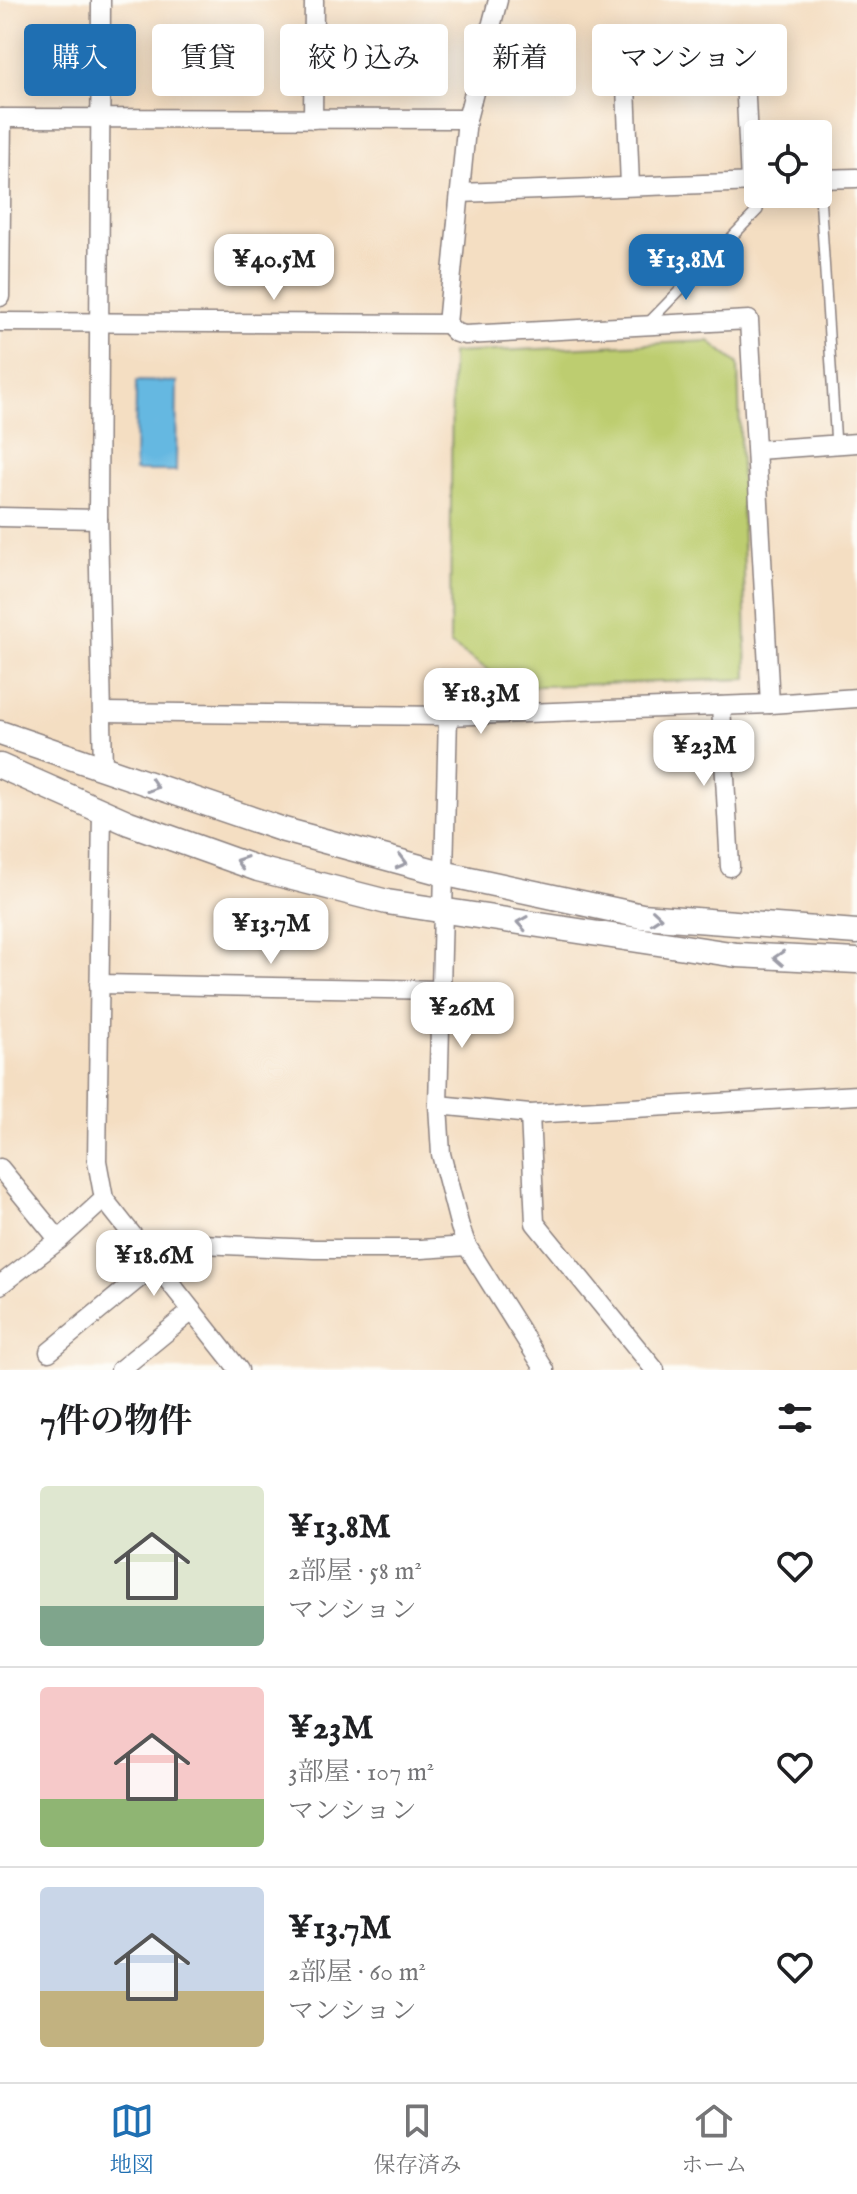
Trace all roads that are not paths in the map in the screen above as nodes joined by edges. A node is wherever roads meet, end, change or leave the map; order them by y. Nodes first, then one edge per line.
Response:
1 (101, 0) edge
2 (314, 0) edge
3 (498, 0) edge
4 (626, 96) edge
5 (748, 96) edge
6 (1, 118) edge
7 (313, 119) junction
8 (467, 119) junction
9 (100, 120) junction
10 (750, 120) edge
11 (857, 178) edge
12 (832, 179) edge
13 (744, 182) edge
14 (630, 186) junction
15 (460, 193) junction
16 (758, 208) edge
17 (820, 208) edge
18 (0, 297) edge
19 (0, 322) edge
20 (101, 322) junction
21 (447, 324) junction
22 (647, 325) junction
23 (857, 443) edge
24 (836, 445) junction
25 (757, 450) junction
26 (0, 517) edge
27 (98, 519) junction
28 (857, 698) edge
29 (770, 704) junction
30 (721, 706) junction
31 (103, 712) junction
32 (448, 716) junction
33 (0, 733) edge
34 (0, 766) edge
35 (103, 770) junction
36 (102, 811) junction
37 (730, 867) dead end
38 (442, 873) junction
39 (442, 911) junction
40 (857, 932) edge
41 (857, 961) edge
42 (99, 984) junction
43 (442, 990) junction
44 (857, 1095) edge
45 (438, 1105) junction
46 (530, 1114) junction
47 (0, 1168) edge
48 (104, 1199) junction
49 (59, 1240) junction
50 (467, 1246) junction
51 (150, 1259) junction
52 (0, 1285) edge
53 (192, 1311) junction
54 (49, 1352) dead end
55 (120, 1370) edge
56 (239, 1370) edge
57 (545, 1370) edge
58 (655, 1370) edge

1 - 9 street
2 - 7 street
3 - 8 street
4 - 14 street
5 - 10 street
6 - 9 street
6 - 18 street
7 - 8 street
7 - 9 street
8 - 15 street
9 - 20 street
11 - 12 street
13 - 14 street
14 - 15 street
15 - 21 street
16 - 22 lane
17 - 24 lane
19 - 20 street
20 - 21 street
20 - 27 street
21 - 22 street
22 - 25 street
23 - 24 street
24 - 25 street
25 - 29 street
26 - 27 street
27 - 31 street
28 - 29 street
29 - 30 street
30 - 32 street
30 - 37 street
31 - 32 street
31 - 35 street
32 - 38 street
33 - 35 street
34 - 36 street
35 -> 38 street
39 -> 36 street
36 - 42 street
38 - 39 street
38 -> 40 street
41 -> 39 street
39 - 43 street
42 - 43 street
42 - 48 street
43 - 45 street
44 - 46 street
45 - 46 street
45 - 50 street
46 - 58 street
47 - 49 street
48 - 49 street
48 - 51 street
49 - 52 street
50 - 51 street
50 - 57 street
51 - 53 street
51 - 54 street
53 - 55 street
53 - 56 street

